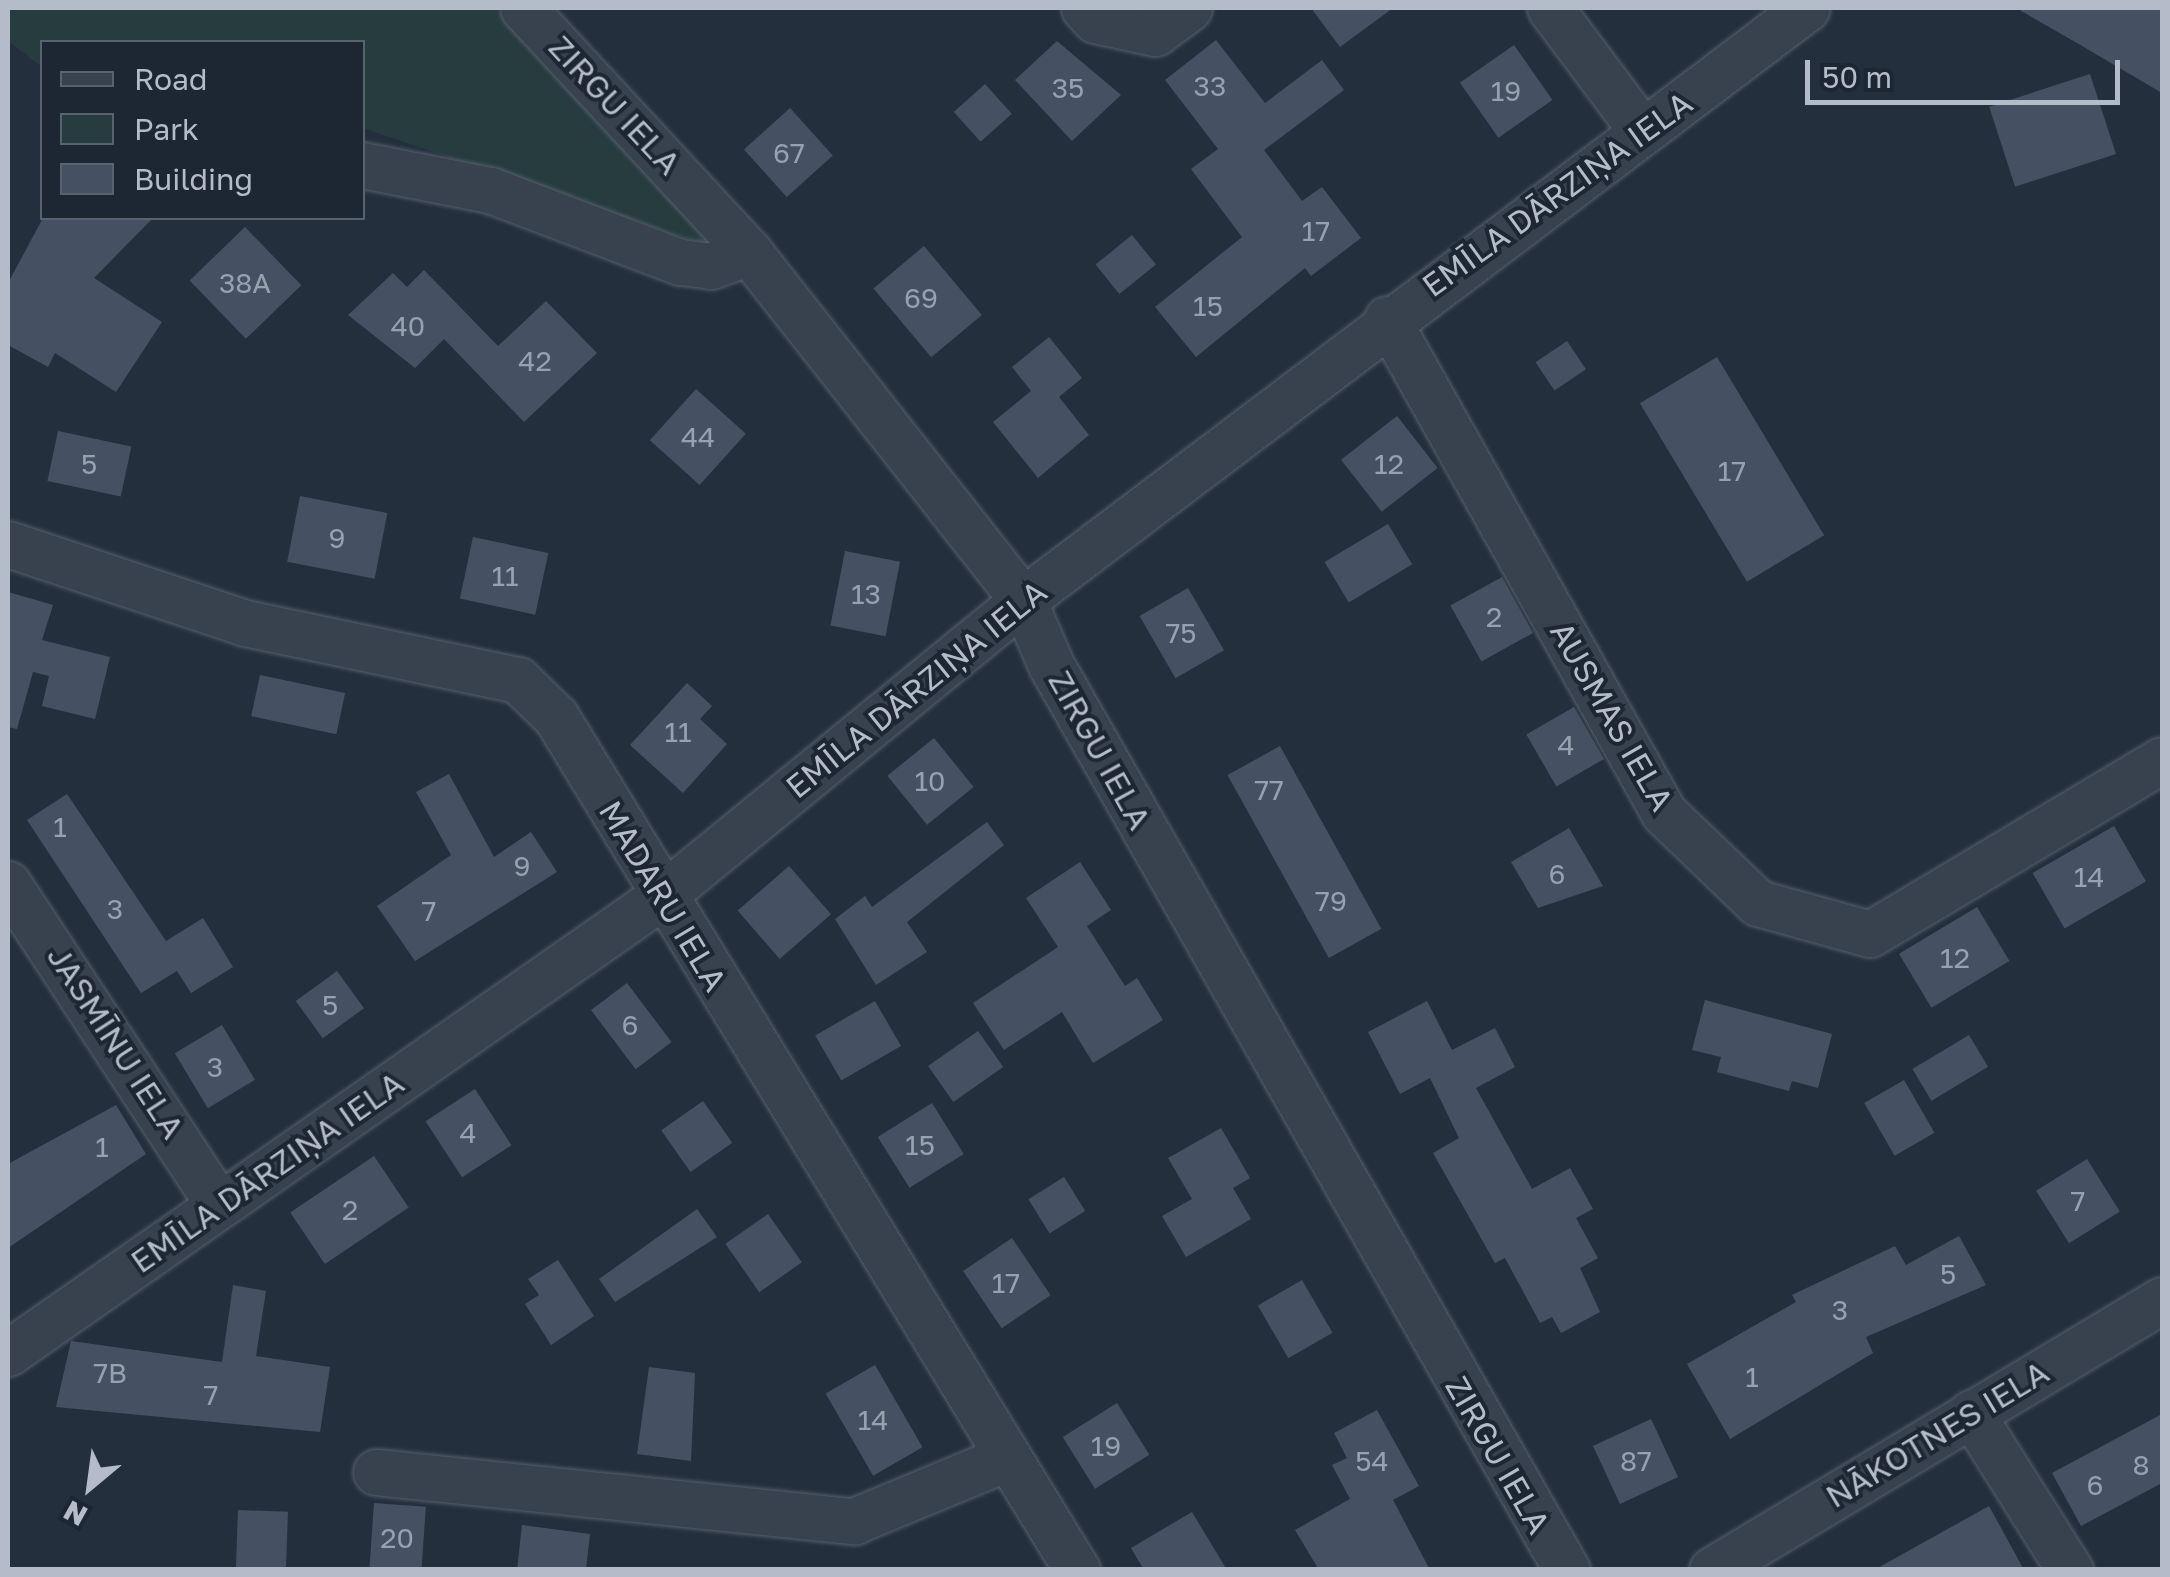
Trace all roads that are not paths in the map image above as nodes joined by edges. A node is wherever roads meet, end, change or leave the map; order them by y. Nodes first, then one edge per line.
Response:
1 (523, 8) edge
2 (1084, 8) edge
3 (1189, 8) edge
4 (1550, 8) edge
5 (1807, 8) edge
6 (1642, 131) junction
7 (365, 165) edge
8 (749, 252) junction
9 (1387, 319) junction
10 (8, 544) edge
11 (1023, 600) junction
12 (2162, 760) edge
13 (8, 884) edge
14 (662, 896) junction
15 (220, 1205) junction
16 (2162, 1300) edge
17 (9, 1352) edge
18 (1971, 1412) junction
19 (1006, 1458) junction
20 (376, 1472) dead end
21 (1077, 1570) edge
22 (1568, 1570) edge
23 (1712, 1570) edge
24 (2070, 1570) edge

1 - 8 street, ZIRGU IELA
2 - 3 street
4 - 6 street
5 - 6 street, EMĪLA DĀRZIŅA IELA
6 - 9 street, EMĪLA DĀRZIŅA IELA
7 - 8 street
8 - 11 street, ZIRGU IELA
9 - 11 street, EMĪLA DĀRZIŅA IELA
9 - 12 street, AUSMAS IELA
10 - 14 street, MADARU IELA
11 - 14 street, EMĪLA DĀRZIŅA IELA
11 - 22 street, ZIRGU IELA
13 - 15 street, JASMĪNU IELA
14 - 15 street, EMĪLA DĀRZIŅA IELA
14 - 19 street, MADARU IELA
15 - 17 street, EMĪLA DĀRZIŅA IELA
16 - 18 street, NĀKOTNES IELA
18 - 23 street, NĀKOTNES IELA
18 - 24 street
19 - 20 street
19 - 21 street, MADARU IELA

